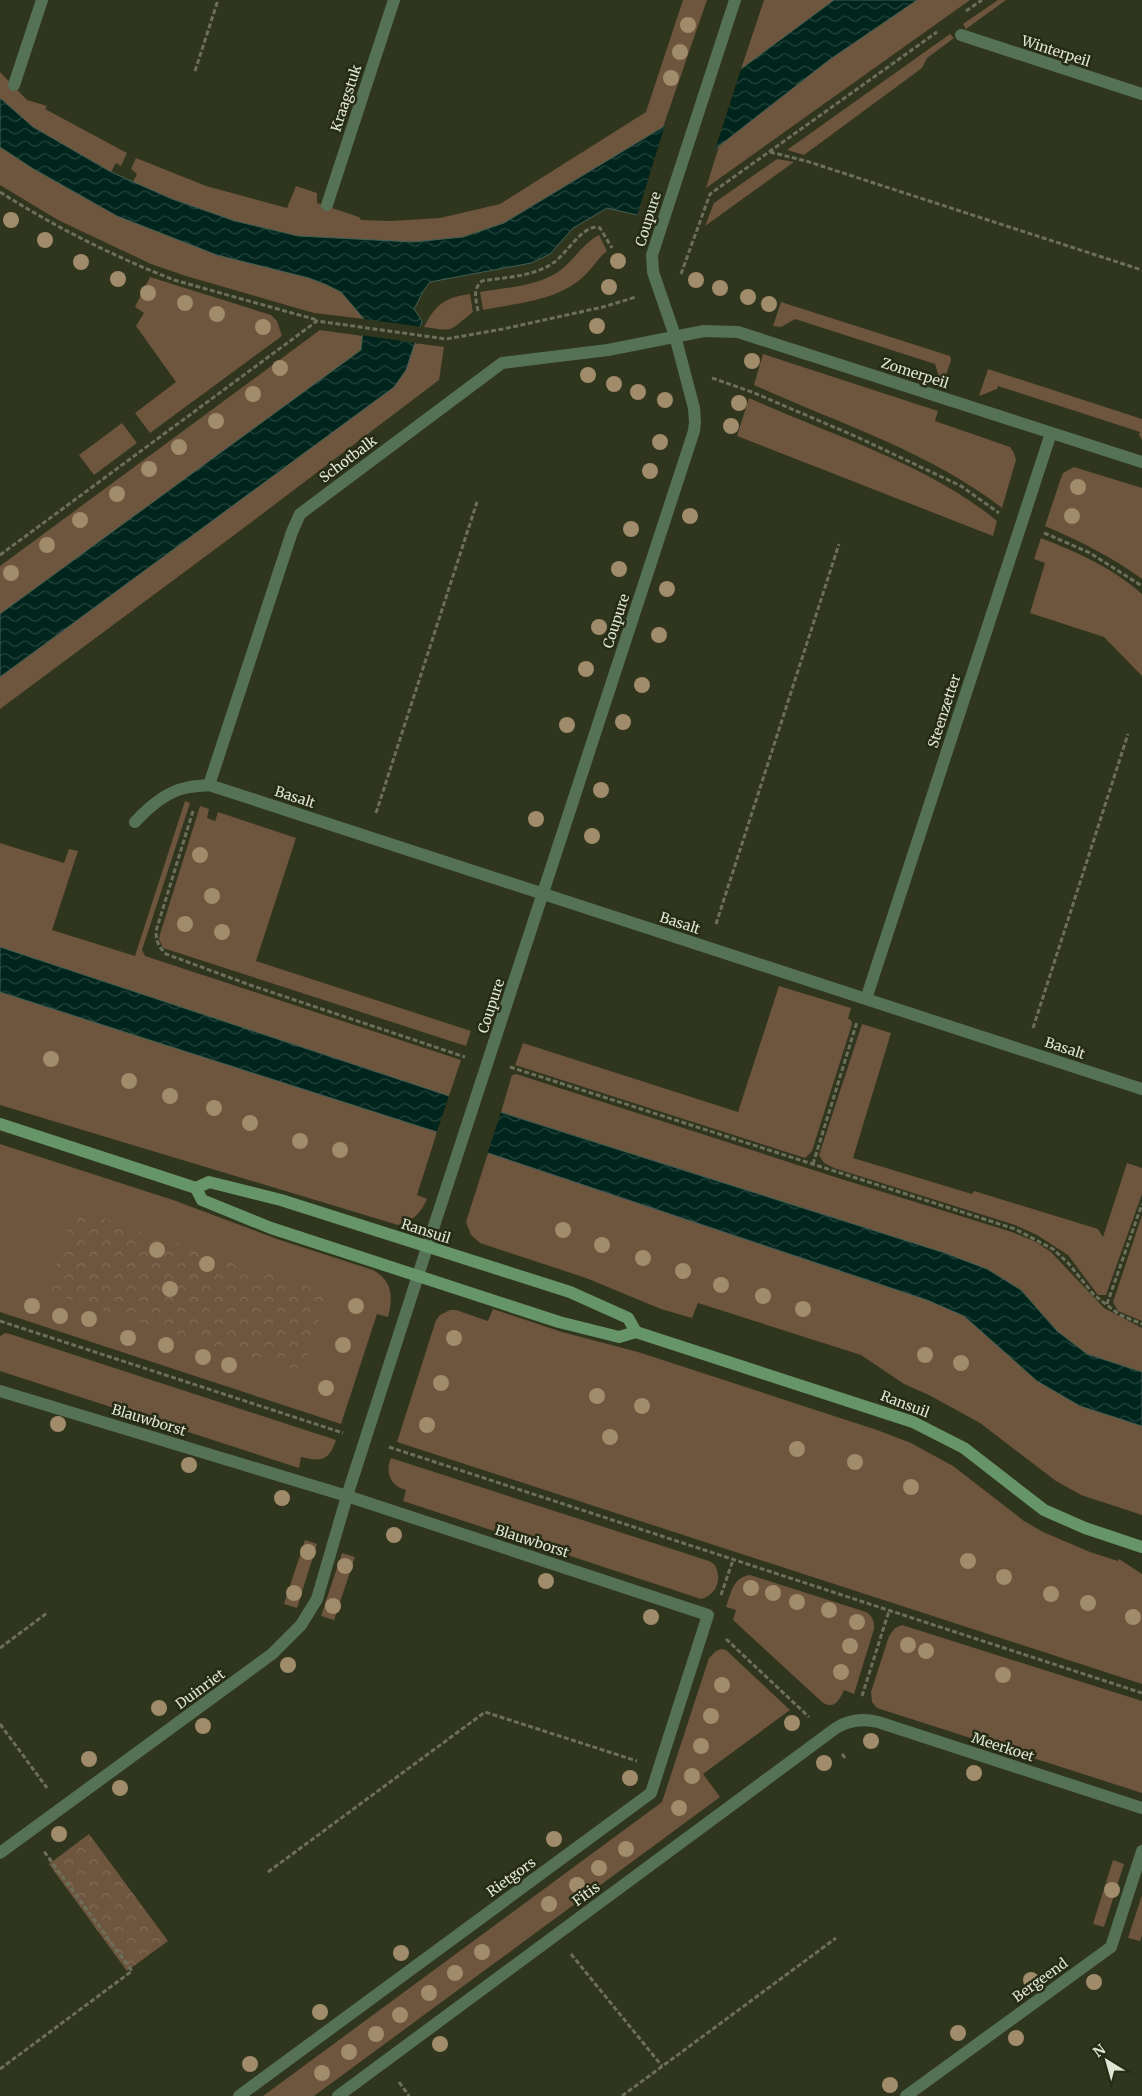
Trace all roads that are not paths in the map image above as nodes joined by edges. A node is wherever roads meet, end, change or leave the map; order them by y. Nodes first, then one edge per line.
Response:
1 (42, 0) edge
2 (394, 0) edge
3 (735, 0) edge
4 (961, 35) dead end
5 (14, 85) dead end
6 (1142, 94) edge
7 (327, 205) dead end
8 (675, 336) junction
9 (1051, 433) junction
10 (1142, 462) edge
11 (210, 785) junction
12 (135, 822) dead end
13 (543, 894) junction
14 (866, 999) junction
15 (1142, 1089) edge
16 (0, 1124) edge
17 (196, 1188) junction
18 (428, 1248) junction
19 (418, 1276) junction
20 (636, 1332) junction
21 (0, 1391) edge
22 (347, 1496) junction
23 (1142, 1547) edge
24 (708, 1615) joint
25 (853, 1721) joint
26 (1142, 1808) edge
27 (1142, 1851) edge
28 (0, 1853) edge
29 (239, 2096) edge
30 (338, 2096) edge
31 (906, 2096) edge

1 - 5 street
2 - 7 street, Kraagstuk
3 - 8 street, Coupure
4 - 6 street, Winterpeil
8 - 9 street, Zomerpeil
8 - 11 street, Schotbalk
8 - 13 street, Coupure
9 - 10 street, Zomerpeil
9 - 14 street, Steenzetter
11 - 12 street
11 - 13 street, Basalt
13 - 14 street, Basalt
13 - 18 street, Coupure
14 - 15 street, Basalt
16 - 17 street, Ransuil
17 - 18 street, Ransuil
17 - 19 street, Ransuil
18 - 19 street, Coupure
18 - 20 street, Ransuil
19 - 20 street, Ransuil
19 - 22 street
20 - 23 street, Ransuil
21 - 22 street, Blauwborst
22 - 24 street, Blauwborst
22 - 28 street, Duinriet
24 - 29 street, Rietgors
25 - 26 street, Meerkoet
25 - 30 street, Fitis
27 - 31 street, Bergeend

